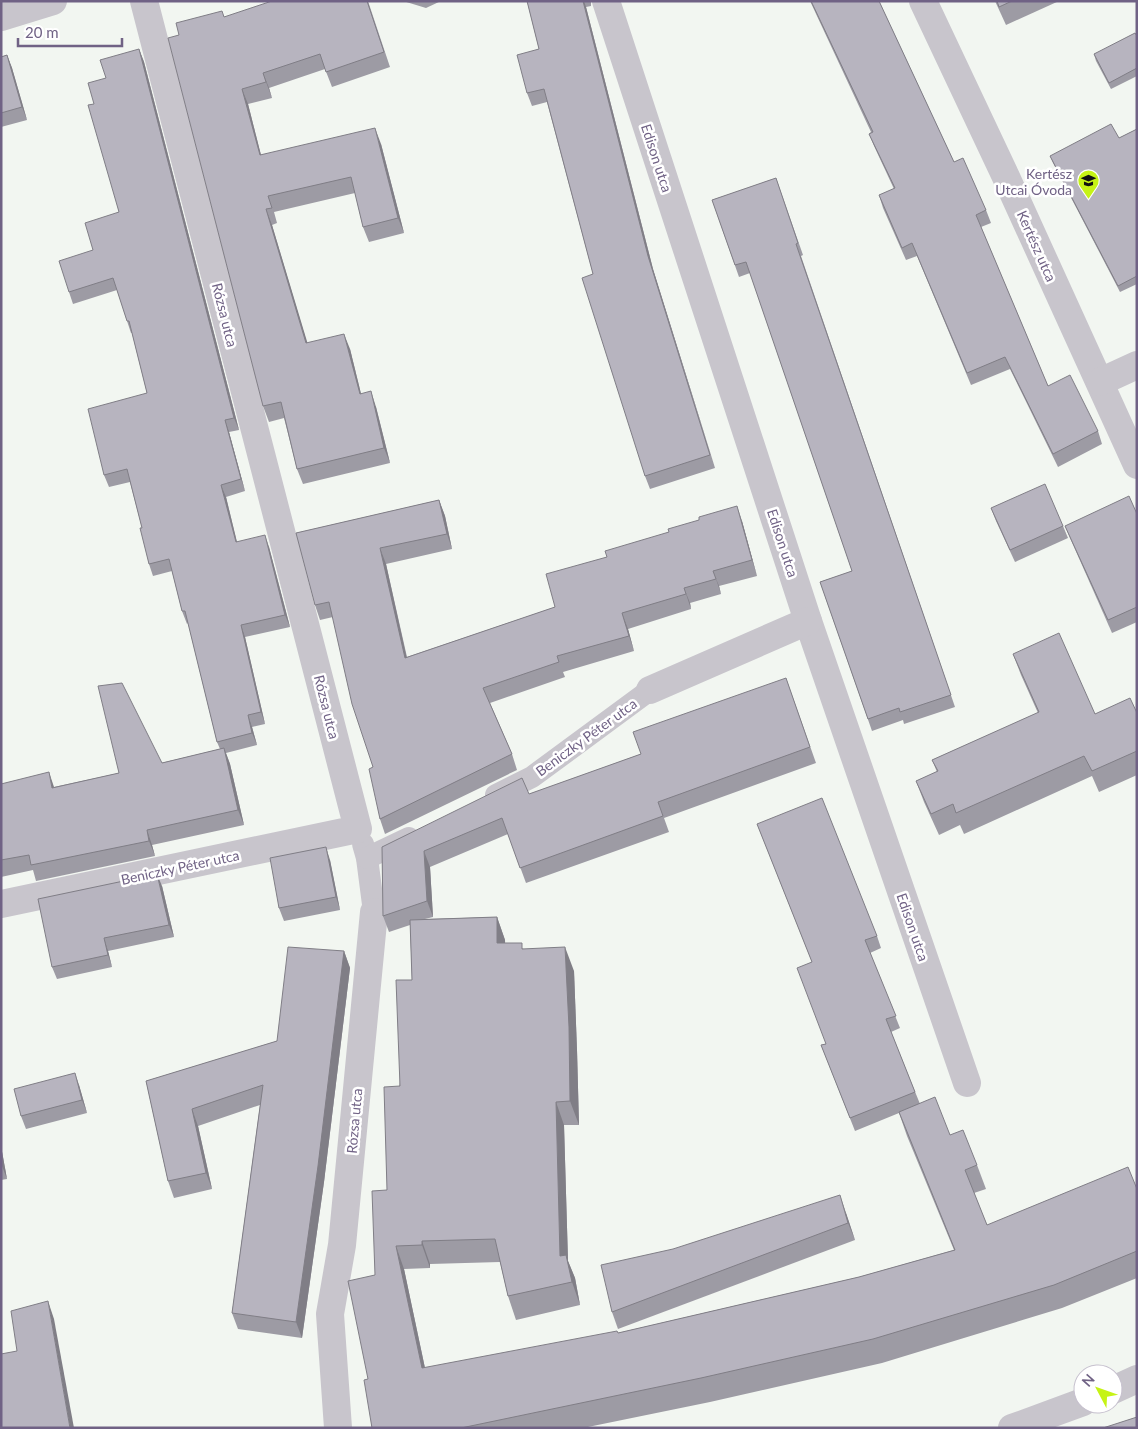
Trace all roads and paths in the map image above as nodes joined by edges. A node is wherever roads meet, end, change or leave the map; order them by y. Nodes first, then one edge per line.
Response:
1 (53, 1) edge
2 (144, 1) edge
3 (606, 1) edge
4 (923, 1) edge
5 (1, 16) edge
6 (1137, 365) edge
7 (1100, 382) junction
8 (1137, 465) edge
9 (808, 621) junction
10 (650, 690) joint
11 (480, 803) edge
12 (428, 828) edge
13 (358, 829) junction
14 (367, 858) junction
15 (1, 904) edge
16 (374, 912) joint
17 (967, 1083) dead end
18 (1137, 1379) edge
19 (1123, 1385) edge
20 (1073, 1406) edge
21 (338, 1428) edge
22 (1012, 1428) edge

1 - 5 street
2 - 13 street, Rózsa utca
3 - 9 street, Edison utca
4 - 7 street, Kertész utca
6 - 7 street
7 - 8 street, Kertész utca
9 - 10 street, Beniczky Péter utca
9 - 17 street, Edison utca
10 - 11 street, Beniczky Péter utca
12 - 14 street
13 - 14 street, Rózsa utca
13 - 15 street, Beniczky Péter utca
14 - 16 street, Rózsa utca
16 - 21 street, Rózsa utca
18 - 19 street
20 - 22 street

